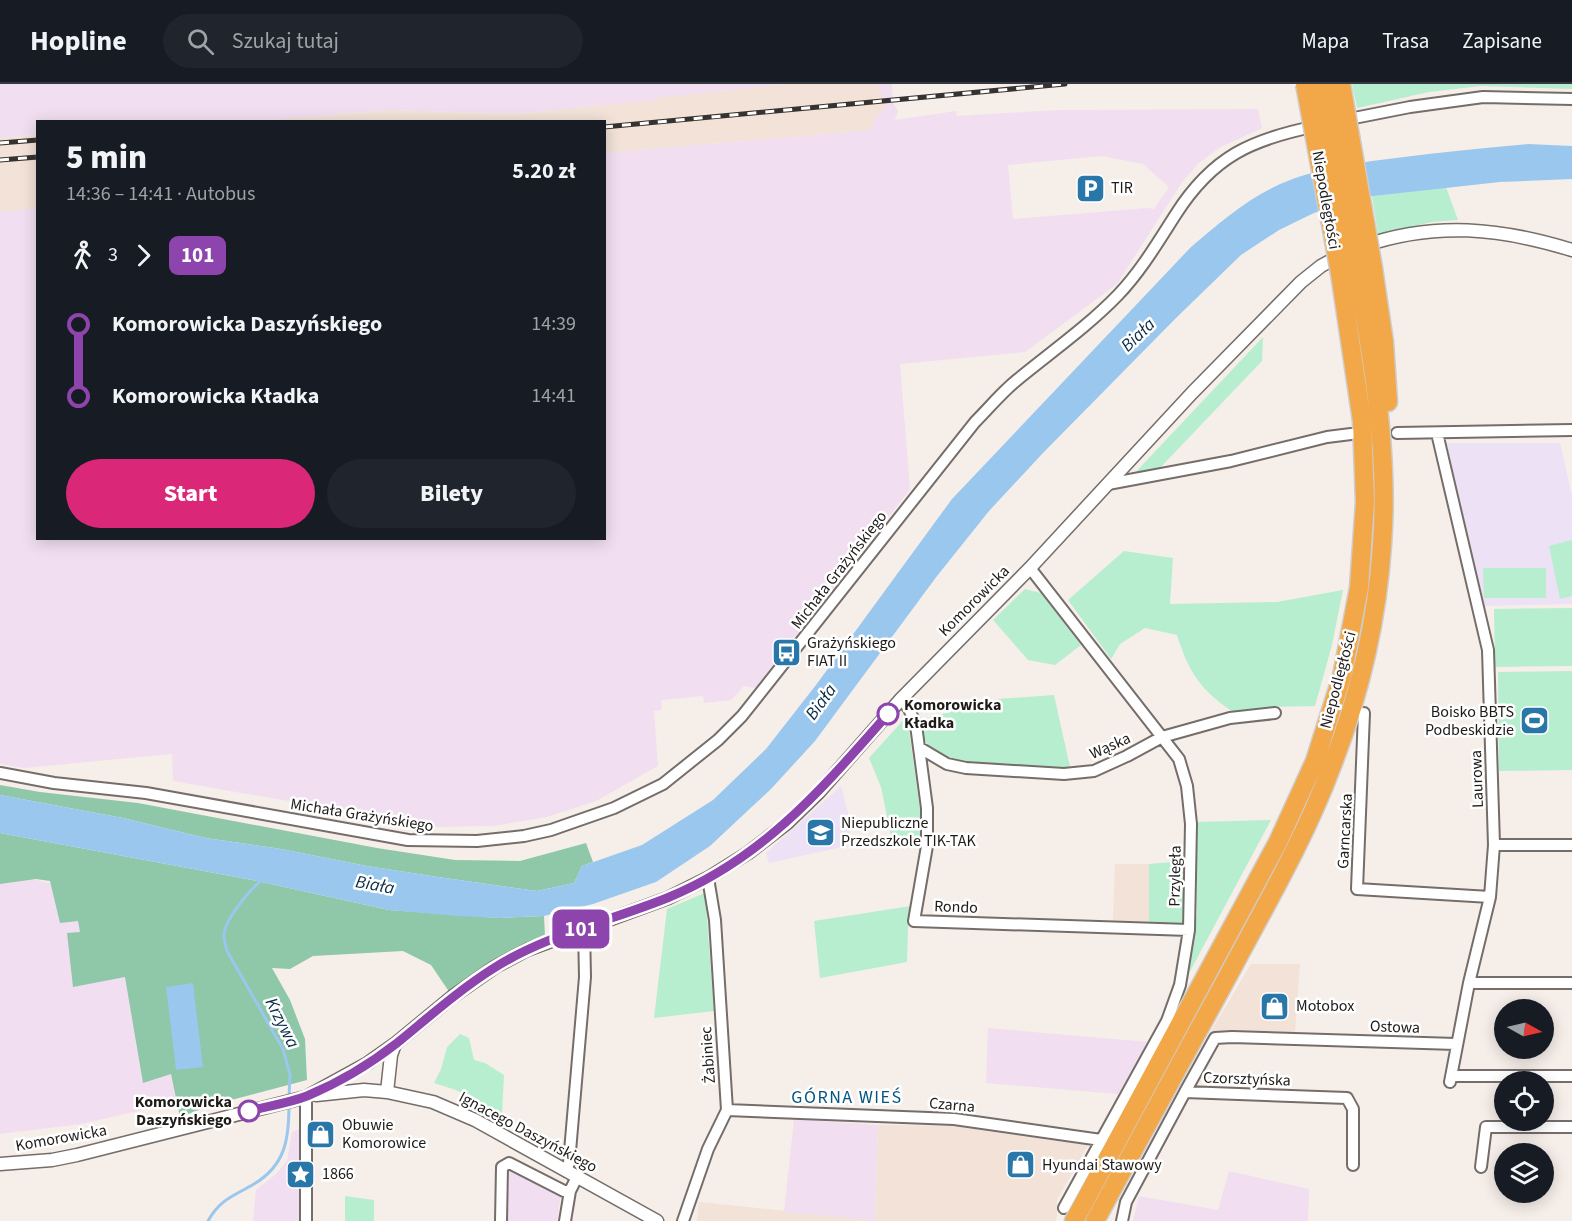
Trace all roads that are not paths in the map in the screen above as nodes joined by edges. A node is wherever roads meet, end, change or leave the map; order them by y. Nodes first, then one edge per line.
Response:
1 (1305, 84) edge
2 (1323, 84) edge
3 (1341, 84) edge
4 (1572, 99) edge
5 (1572, 250) edge
6 (1356, 271) junction
7 (1572, 430) edge
8 (1397, 433) dead end
9 (1437, 433) junction
10 (1351, 434) dead end
11 (1108, 484) junction
12 (1030, 568) junction
13 (901, 699) junction
14 (1275, 712) dead end
15 (1364, 713) dead end
16 (1162, 737) junction
17 (920, 748) junction
18 (0, 773) edge
19 (1572, 844) edge
20 (1494, 845) junction
21 (708, 878) junction
22 (1490, 897) junction
23 (584, 928) junction
24 (1189, 930) junction
25 (1469, 983) junction
26 (1572, 983) edge
27 (395, 1044) junction
28 (1456, 1044) junction
29 (1572, 1076) edge
30 (387, 1092) junction
31 (1185, 1092) junction
32 (303, 1097) junction
33 (727, 1110) junction
34 (1572, 1126) edge
35 (1101, 1140) junction
36 (0, 1164) edge
37 (1353, 1165) dead end
38 (1481, 1167) dead end
39 (571, 1174) junction
40 (570, 1191) junction
41 (1069, 1214) edge
42 (306, 1221) edge
43 (501, 1221) edge
44 (565, 1221) edge
45 (657, 1221) edge
46 (683, 1221) edge
47 (1095, 1221) edge
48 (1122, 1221) edge

1 - 6 highway, Niepodległości, bridge
2 - 6 highway, Niepodległości, bridge
3 - 6 highway, bridge
4 - 18 street, Michała Grażyńskiego
5 - 11 street, Komorowicka
6 - 41 highway, Niepodległości
6 - 47 highway, Niepodległości
7 - 9 street
8 - 9 street
9 - 20 street, Laurowa
10 - 11 street
11 - 12 street, Komorowicka
12 - 13 street, Komorowicka
12 - 16 street, Przyległa
13 - 17 street, Rondo
13 - 21 street, Komorowicka
14 - 16 street, Wąska
15 - 22 street, Garncarska
16 - 17 street, Wąska
16 - 24 street, Przyległa
17 - 24 street, Rondo
19 - 20 street
20 - 22 street, Laurowa
21 - 23 street, Komorowicka
21 - 33 street, Żabiniec
22 - 25 street, Laurowa
23 - 27 street, Komorowicka
23 - 39 street
24 - 35 street, Przyległa
25 - 26 street
25 - 28 street, Laurowa
27 - 30 street
27 - 32 street, Komorowicka
28 - 29 street, Laurowa
28 - 31 street, Ostowa
30 - 32 street, Ignacego Daszyńskiego
30 - 39 street, Ignacego Daszyńskiego
31 - 37 street, Czorsztyńska
31 - 48 street, Czorsztyńska
32 - 36 street, Komorowicka
32 - 42 street
33 - 35 street, Czarna
33 - 46 street, Żabiniec
34 - 38 street
35 - 41 street, Przyległa
39 - 40 street
39 - 45 street, Ignacego Daszyńskiego
40 - 43 street
40 - 44 street

